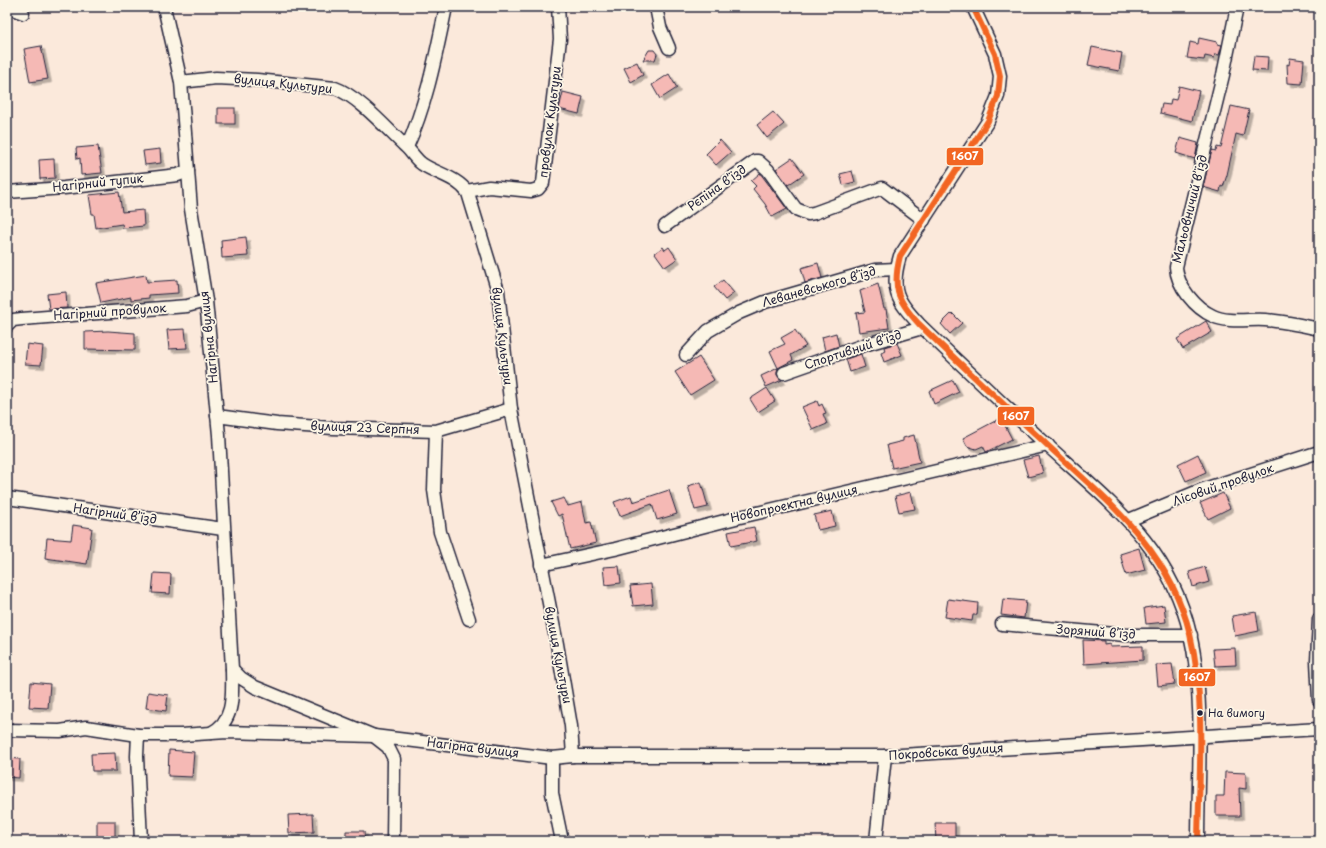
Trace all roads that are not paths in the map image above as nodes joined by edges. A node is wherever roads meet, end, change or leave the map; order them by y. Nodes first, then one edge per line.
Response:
1 (7, 7) edge
2 (164, 7) edge
3 (446, 7) edge
4 (558, 7) edge
5 (656, 7) edge
6 (973, 7) edge
7 (1237, 7) edge
8 (23, 13) dead end
9 (669, 48) dead end
10 (181, 82) junction
11 (407, 147) junction
12 (188, 171) junction
13 (467, 191) junction
14 (7, 192) edge
15 (924, 220) junction
16 (665, 226) dead end
17 (896, 269) junction
18 (206, 301) junction
19 (9, 322) edge
20 (922, 328) junction
21 (1319, 328) edge
22 (686, 355) dead end
23 (784, 373) dead end
24 (511, 409) junction
25 (217, 416) junction
26 (436, 431) junction
27 (1048, 446) junction
28 (1319, 452) edge
29 (7, 498) edge
30 (1129, 520) junction
31 (223, 529) junction
32 (541, 564) junction
33 (1319, 619) edge
34 (469, 620) dead end
35 (1002, 624) dead end
36 (1190, 635) junction
37 (232, 669) junction
38 (1319, 700) edge
39 (1319, 729) edge
40 (7, 730) edge
41 (211, 733) junction
42 (138, 735) junction
43 (374, 736) junction
44 (1199, 736) junction
45 (573, 756) junction
46 (885, 756) junction
47 (552, 758) junction
48 (141, 841) edge
49 (394, 841) edge
50 (562, 841) edge
51 (876, 841) edge
52 (1198, 841) edge

1 - 8 street
2 - 10 street, Нагірна вулиця
3 - 11 street
4 - 13 street, провулок Культури
5 - 9 street
6 - 15 street
7 - 21 street, Мальовничий в’їзд
10 - 11 street, вулиця Культури
10 - 12 street, Нагірна вулиця
11 - 13 street, вулиця Культури
12 - 14 street, Нагірний тупик
12 - 18 street, Нагірна вулиця
13 - 24 street, вулиця Культури
15 - 16 street, Рєпіна в’їзд
15 - 17 street
17 - 20 street
17 - 22 street, Леваневського в’їзд
18 - 19 street, Нагірний провулок
18 - 25 street, Нагірна вулиця
20 - 23 street, Спортивний в’їзд
20 - 27 street
24 - 26 street, вулиця 23 Серпня
24 - 32 street, вулиця Культури
25 - 26 street, вулиця 23 Серпня
25 - 31 street, Нагірна вулиця
26 - 34 street
27 - 30 street
27 - 32 street, Новопроектна вулиця
28 - 30 street, Лісовий провулок
29 - 31 street, Нагірний в’їзд
30 - 36 street
31 - 37 street, Нагірна вулиця
32 - 45 street, вулиця Культури
33 - 38 street
35 - 36 street, Зоряний в’їзд
36 - 44 street
37 - 41 street, Нагірна вулиця
37 - 43 street, Нагірна вулиця
39 - 44 street, Покровська вулиця
40 - 42 street, Нагірна вулиця
41 - 42 street, Нагірна вулиця
41 - 43 street, Нагірна вулиця
42 - 48 street
43 - 47 street, Нагірна вулиця
43 - 49 street
44 - 46 street, Покровська вулиця
44 - 52 street
45 - 46 street, Покровська вулиця
45 - 47 street, Нагірна вулиця
46 - 51 street
47 - 50 street

